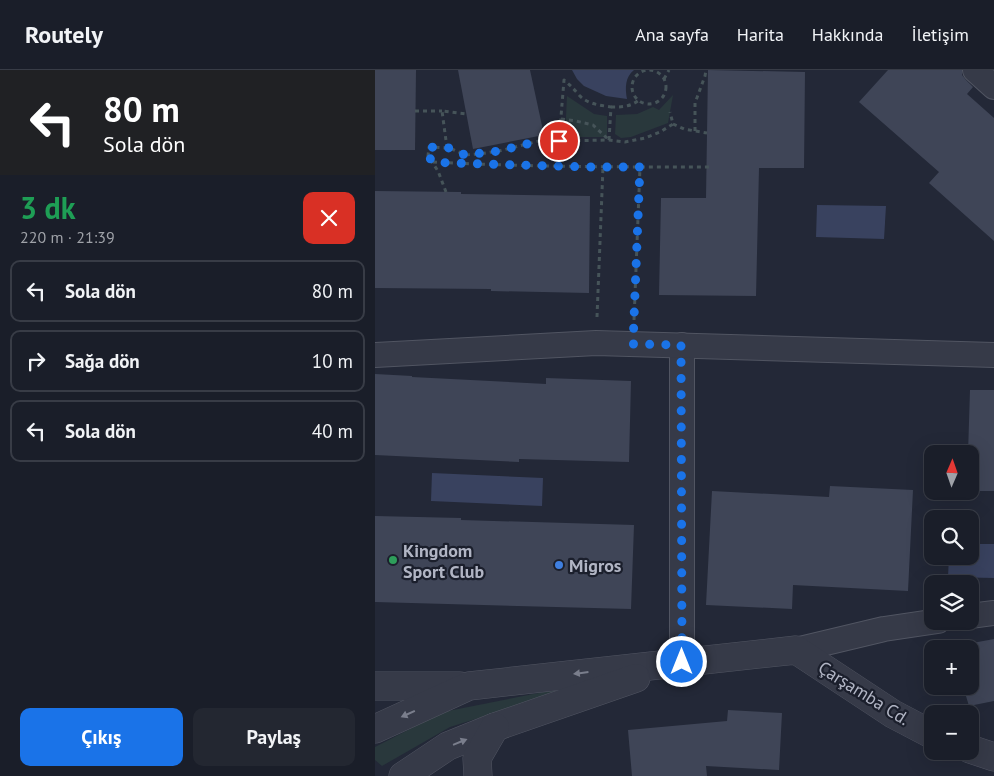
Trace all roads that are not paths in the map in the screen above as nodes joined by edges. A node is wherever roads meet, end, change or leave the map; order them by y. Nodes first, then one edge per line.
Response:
1 (975, 70) edge
2 (994, 87) edge
3 (681, 345) junction
4 (375, 355) edge
5 (994, 355) edge
6 (994, 613) edge
7 (979, 615) edge
8 (924, 623) edge
9 (796, 650) junction
10 (682, 662) junction
11 (375, 686) edge
12 (469, 686) junction
13 (495, 728) junction
14 (375, 729) edge
15 (924, 730) edge
16 (979, 752) edge
17 (994, 757) edge
18 (403, 776) edge
19 (478, 776) edge

1 - 2 street
3 - 4 street
3 - 5 street
3 - 10 street
6 - 7 street
8 - 9 street
9 - 10 street
9 - 15 street, Çarşamba Cd.
10 -> 12 street
10 - 13 street
11 - 12 street
12 -> 14 street
18 -> 13 street
13 - 19 street
16 - 17 street

